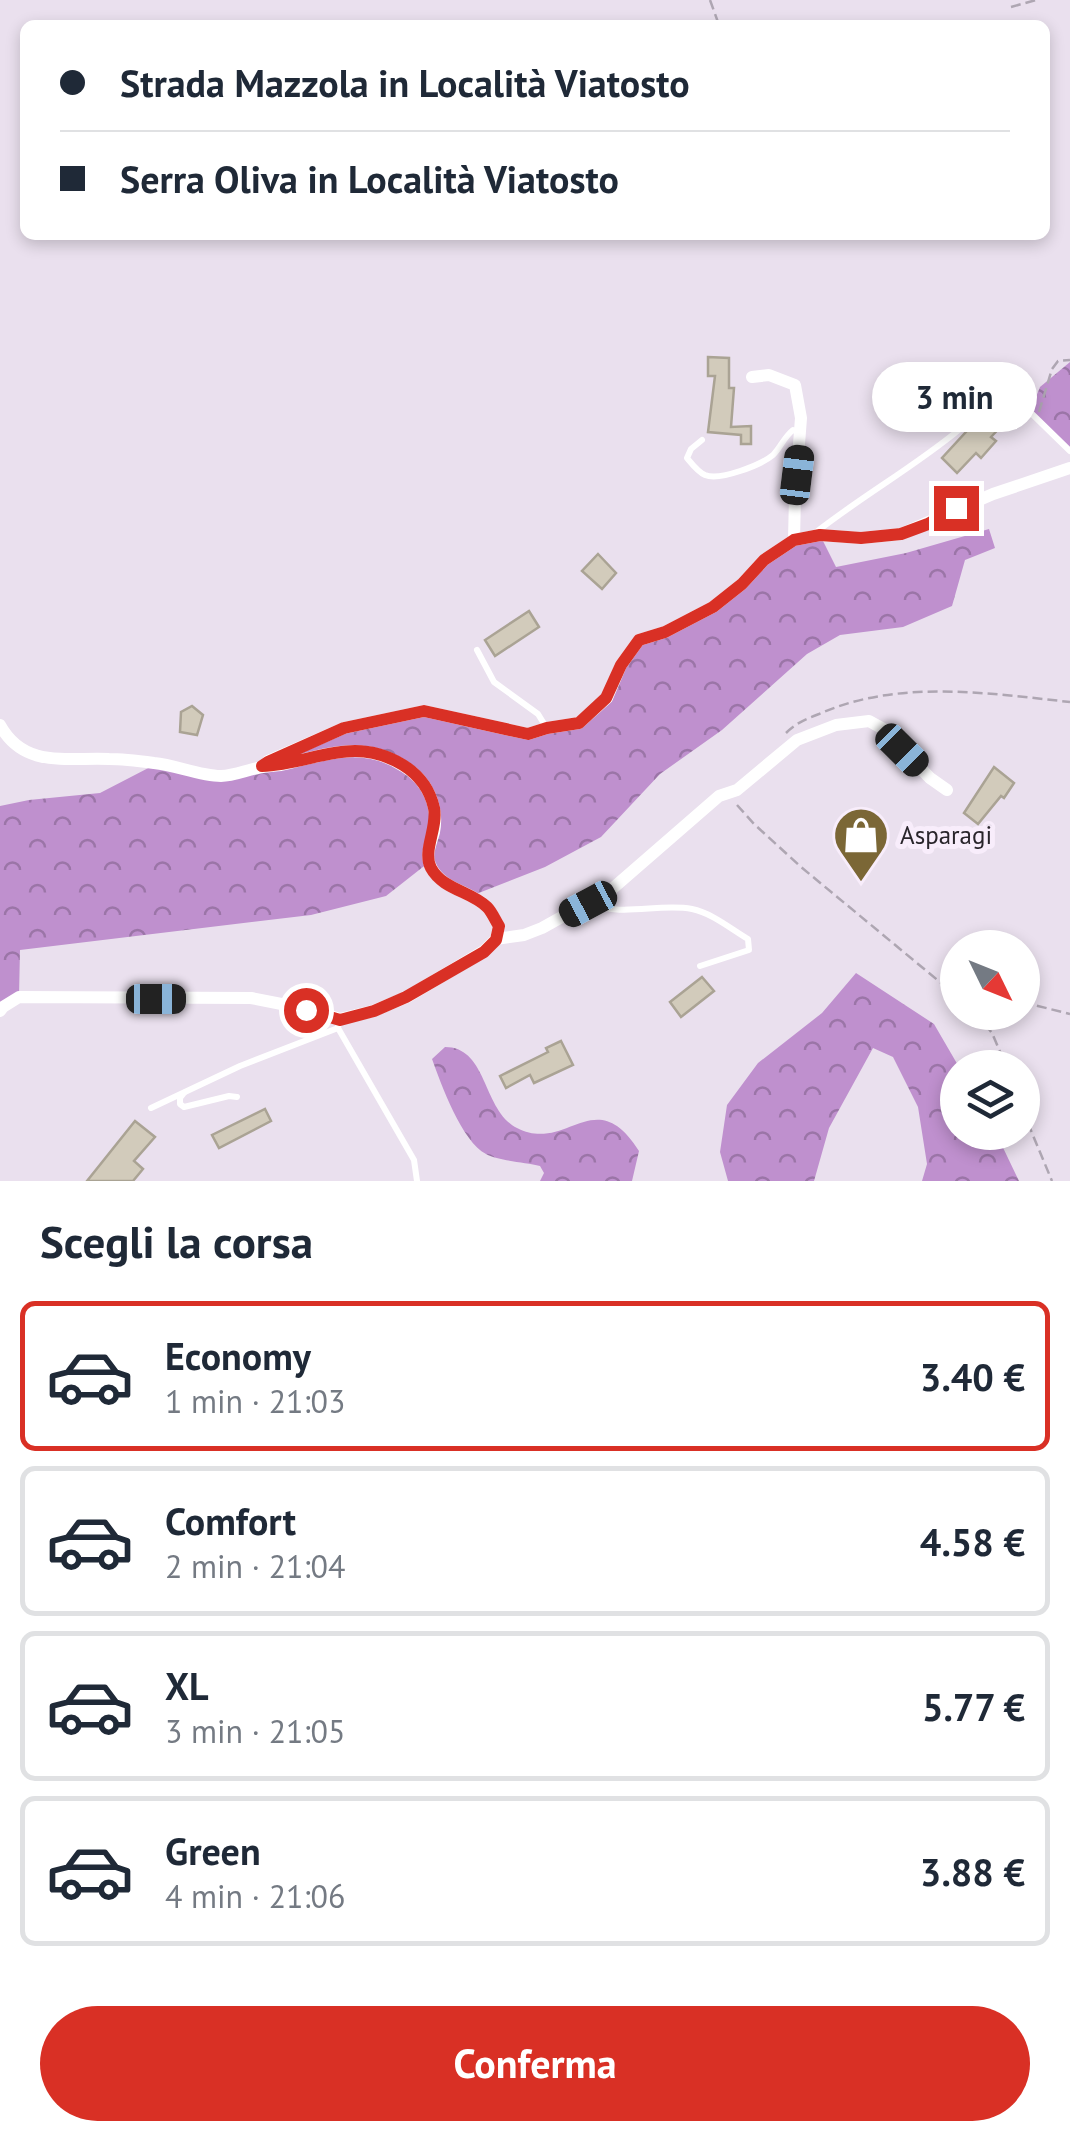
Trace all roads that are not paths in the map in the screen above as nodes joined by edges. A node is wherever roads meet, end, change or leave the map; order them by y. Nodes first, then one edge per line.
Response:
1 (752, 376) dead end
2 (1007, 415) dead end
3 (960, 429) dead end
4 (800, 433) junction
5 (702, 440) dead end
6 (1070, 451) edge
7 (1070, 468) edge
8 (810, 537) junction
9 (794, 540) junction
10 (477, 650) dead end
11 (0, 725) edge
12 (547, 728) junction
13 (262, 766) junction
14 (946, 790) dead end
15 (589, 902) junction
16 (496, 940) junction
17 (700, 966) dead end
18 (0, 1011) edge
19 (339, 1024) junction
20 (184, 1092) junction
21 (237, 1097) dead end
22 (151, 1108) dead end
23 (417, 1181) edge

1 - 4 street
2 - 6 lane
3 - 8 lane
4 - 5 lane
4 - 9 street
7 - 8 street
8 - 9 street
9 - 12 street
10 - 12 lane
11 - 13 street
12 - 13 street
13 - 16 street
14 - 15 street
15 - 16 street
15 - 17 lane
16 - 19 street
18 - 19 street
19 - 20 lane
19 - 23 lane
20 - 21 lane
20 - 22 lane

